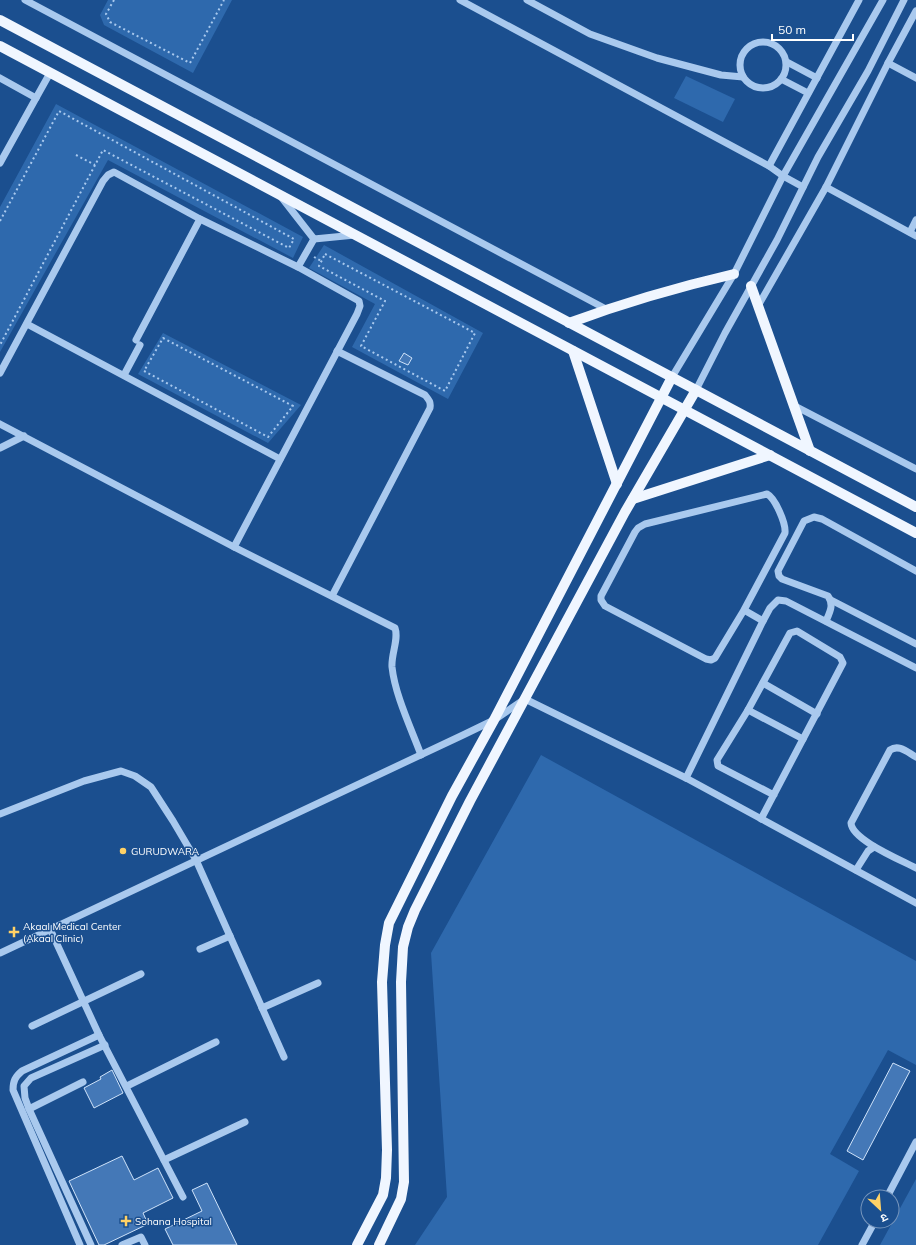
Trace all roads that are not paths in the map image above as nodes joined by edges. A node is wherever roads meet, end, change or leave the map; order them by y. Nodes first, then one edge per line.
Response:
1 (26, 0) edge
2 (460, 0) edge
3 (527, 0) edge
4 (859, 0) edge
5 (883, 0) edge
6 (904, 0) edge
7 (916, 11) edge
8 (0, 20) edge
9 (0, 46) edge
10 (787, 62) junction
11 (888, 63) junction
12 (50, 73) junction
13 (743, 77) junction
14 (0, 78) edge
15 (817, 78) junction
16 (916, 78) edge
17 (781, 79) junction
18 (808, 93) junction
19 (36, 98) junction
20 (0, 163) edge
21 (769, 166) junction
22 (783, 176) junction
23 (826, 187) junction
24 (803, 188) junction
25 (280, 195) junction
26 (200, 219) junction
27 (916, 220) edge
28 (913, 234) edge
29 (355, 235) junction
30 (314, 239) junction
31 (298, 267) junction
32 (734, 274) junction
33 (751, 286) junction
34 (758, 306) junction
35 (606, 309) junction
36 (569, 323) junction
37 (27, 324) junction
38 (337, 351) junction
39 (573, 351) junction
40 (0, 373) edge
41 (124, 375) junction
42 (672, 378) junction
43 (696, 390) junction
44 (661, 398) junction
45 (793, 404) junction
46 (684, 410) junction
47 (0, 424) edge
48 (24, 436) junction
49 (0, 448) edge
50 (810, 450) junction
51 (770, 455) junction
52 (280, 459) junction
53 (916, 469) edge
54 (617, 484) junction
55 (633, 499) junction
56 (916, 507) edge
57 (916, 533) edge
58 (234, 546) junction
59 (916, 571) edge
60 (332, 596) junction
61 (831, 600) junction
62 (744, 610) junction
63 (763, 621) junction
64 (826, 622) junction
65 (916, 644) edge
66 (916, 668) edge
67 (763, 683) junction
68 (525, 699) junction
69 (748, 710) junction
70 (817, 714) junction
71 (494, 720) junction
72 (803, 739) junction
73 (421, 755) junction
74 (916, 757) edge
75 (686, 778) junction
76 (774, 795) junction
77 (0, 814) edge
78 (762, 819) junction
79 (874, 847) junction
80 (196, 860) junction
81 (916, 868) edge
82 (856, 870) junction
83 (916, 903) edge
84 (50, 929) junction
85 (230, 936) junction
86 (200, 949) dead end
87 (0, 953) edge
88 (141, 974) dead end
89 (318, 983) dead end
90 (85, 1002) junction
91 (262, 1008) junction
92 (32, 1026) dead end
93 (99, 1034) junction
94 (216, 1042) dead end
95 (105, 1045) junction
96 (284, 1057) dead end
97 (84, 1082) dead end
98 (127, 1086) junction
99 (29, 1109) junction
100 (245, 1122) dead end
101 (916, 1142) edge
102 (164, 1160) junction
103 (891, 1189) edge
104 (183, 1197) dead end
105 (871, 1229) edge
106 (126, 1244) edge
107 (80, 1245) edge
108 (91, 1245) edge
109 (145, 1245) edge
110 (357, 1245) edge
111 (379, 1245) edge
112 (862, 1245) edge

1 - 35 street
2 - 21 street
3 - 13 street
4 - 15 street
5 - 22 street
6 - 24 street
7 - 11 street
8 - 36 main road
9 - 12 main road
10 - 13 street
10 - 15 street
10 - 17 street
11 - 16 street
11 - 23 street
12 - 19 street
12 - 25 main road
13 - 17 street
14 - 19 street
15 - 18 street
17 - 18 street
18 - 21 street
19 - 20 street
21 - 22 street
22 - 24 street
22 - 32 street
23 - 28 street
23 - 34 street
24 - 33 street
25 - 29 main road
25 - 30 street
26 - 31 street
26 - 37 street
26 - 41 street
27 - 28 street
29 - 30 street
29 - 39 main road
30 - 31 street
31 - 38 street
32 - 35 main road
32 - 42 street
33 - 34 main road
33 - 43 street
34 - 45 main road
35 - 36 main road
36 - 42 main road
37 - 40 street
37 - 41 street
38 - 52 street
38 - 60 street
39 - 44 main road
39 - 54 main road
41 - 52 street
42 - 43 main road
42 - 44 main road
43 - 46 main road
43 - 50 main road
44 - 46 main road
44 - 54 main road
45 - 50 main road
45 - 53 street
46 - 51 main road
46 - 55 main road
47 - 48 street
48 - 49 street
48 - 58 street
50 - 56 main road
51 - 55 main road
51 - 57 main road
52 - 58 street
54 - 71 main road
55 - 68 main road
58 - 60 street
59 - 61 street
60 - 73 street
61 - 64 street
61 - 65 street
62 - 62 street
62 - 63 street
63 - 64 street
63 - 75 street
64 - 66 street
67 - 69 street
67 - 70 street
67 - 70 street
68 - 71 street
68 - 75 street
68 - 111 main road
69 - 72 street
69 - 76 street
70 - 72 street
71 - 73 street
71 - 110 main road
72 - 76 street
73 - 80 street
74 - 79 street
75 - 78 street
76 - 78 street
77 - 80 street
78 - 82 street
79 - 81 street
79 - 82 street
80 - 84 street
80 - 85 street
82 - 83 street
84 - 87 street
84 - 90 street
85 - 86 street
85 - 91 street
88 - 90 street
89 - 91 street
90 - 92 street
90 - 93 street
91 - 96 street
93 - 95 street
93 - 107 street
94 - 98 street
95 - 98 street
95 - 99 street
97 - 99 street
98 - 102 street
99 - 108 street
100 - 102 street
101 - 103 street
102 - 104 street
105 - 112 street
106 - 109 street

